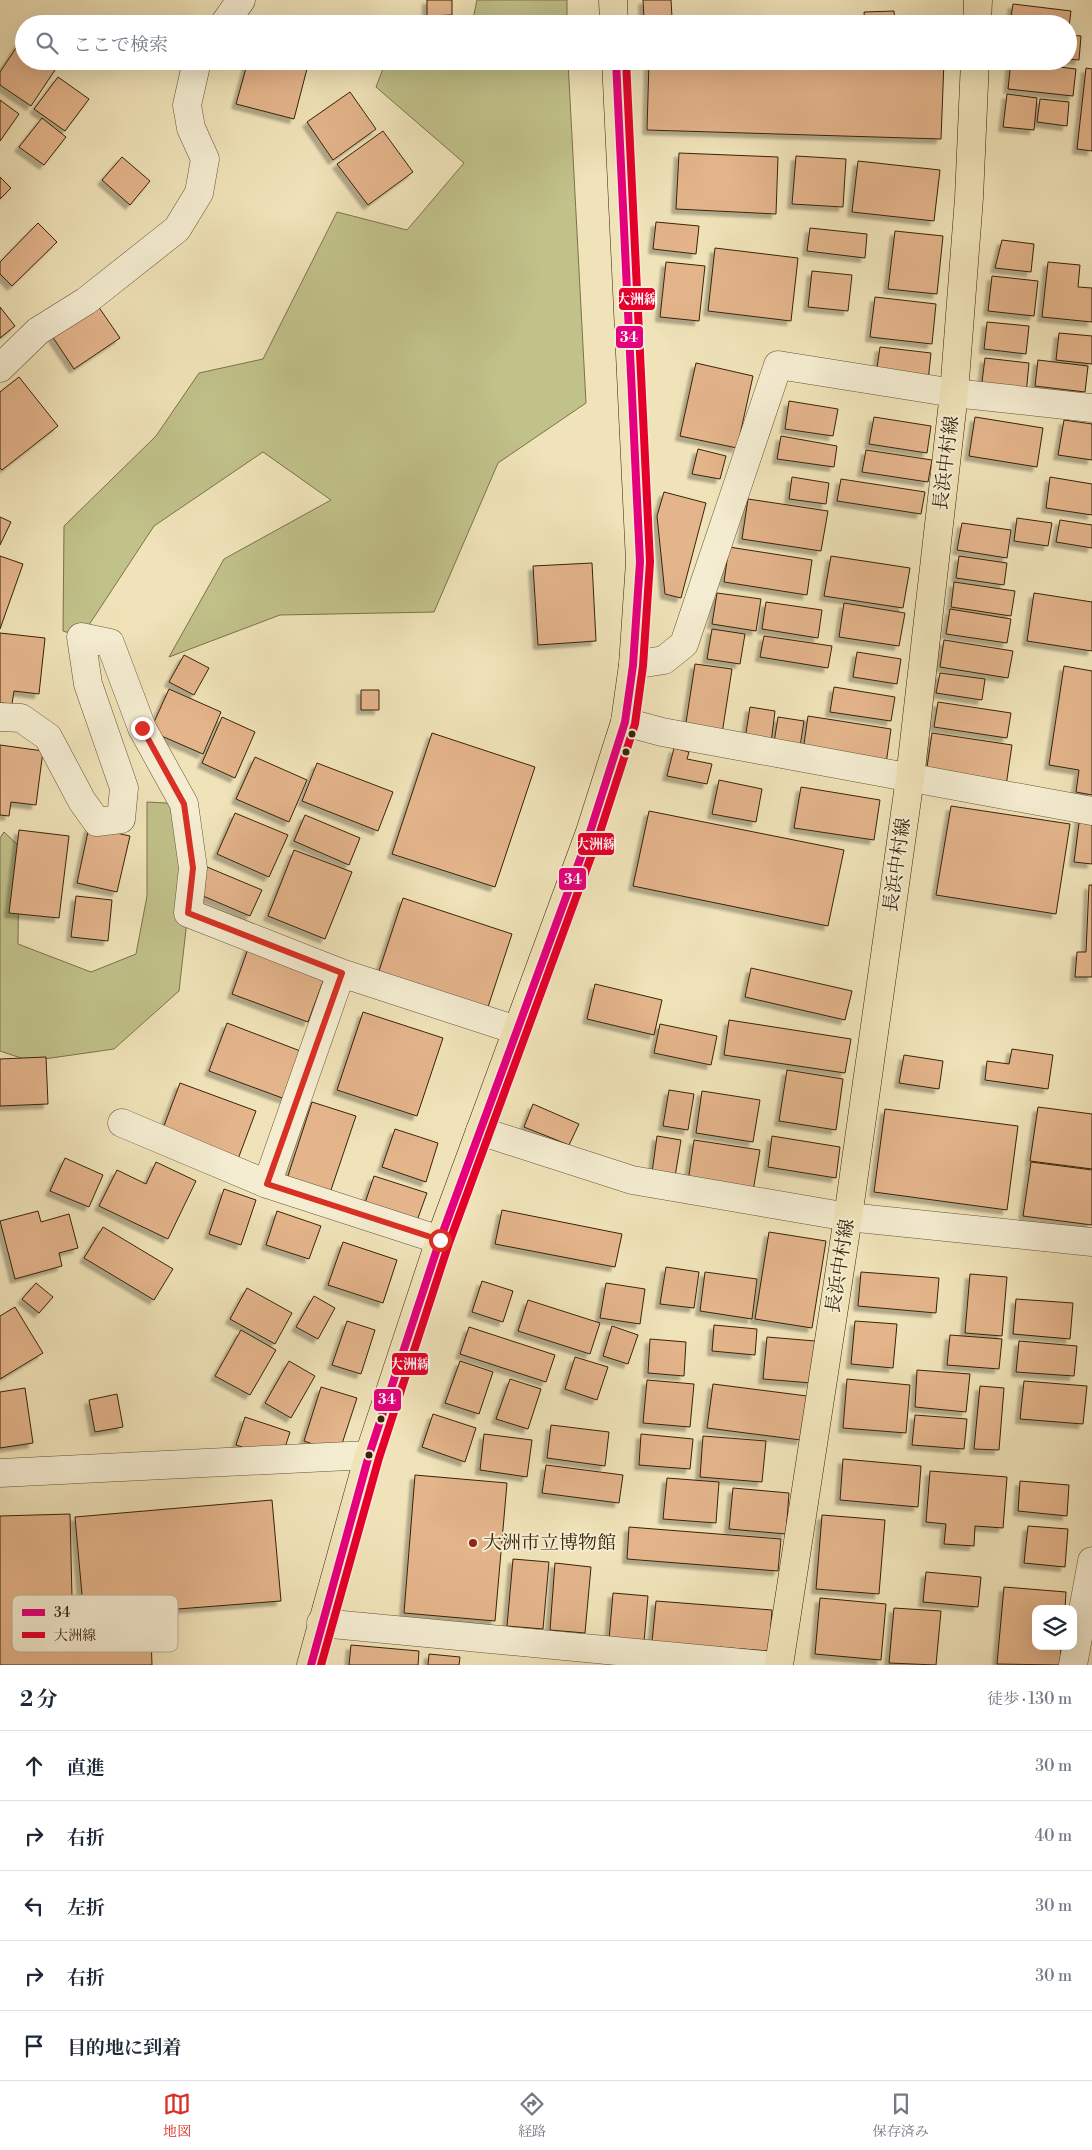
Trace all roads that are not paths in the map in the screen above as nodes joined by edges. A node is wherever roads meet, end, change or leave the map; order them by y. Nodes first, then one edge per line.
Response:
1 (241, 0) edge
2 (613, 0) edge
3 (978, 0) edge
4 (230, 15) edge
5 (614, 15) edge
6 (977, 15) edge
7 (195, 70) edge
8 (616, 70) edge
9 (975, 70) edge
10 (0, 368) edge
11 (954, 393) junction
12 (1092, 408) edge
13 (633, 665) junction
14 (0, 717) edge
15 (625, 722) junction
16 (910, 778) junction
17 (1092, 810) edge
18 (342, 973) junction
19 (516, 1030) junction
20 (122, 1123) dead end
21 (480, 1131) junction
22 (267, 1184) junction
23 (848, 1217) junction
24 (440, 1240) junction
25 (1092, 1242) edge
26 (369, 1456) junction
27 (0, 1473) edge
28 (1092, 1561) edge
29 (321, 1623) junction
30 (311, 1665) edge
31 (764, 1665) edge
32 (780, 1665) edge
33 (1073, 1665) edge

1 - 4 street
2 - 5 main road
3 - 6 main road
7 - 10 street
8 - 13 main road
9 - 11 main road, 長浜中村線
11 - 12 street
11 - 13 street
11 - 16 main road, 長浜中村線
13 - 15 main road
14 - 18 street
15 - 16 street
15 - 19 main road
16 - 17 street
16 - 23 main road, 長浜中村線
18 - 19 street
18 - 22 street
19 - 21 main road
20 - 22 street
21 - 23 street
21 - 24 main road
22 - 24 street
23 - 25 street
23 - 32 main road, 長浜中村線
24 - 26 main road
26 - 27 street
26 - 29 main road
28 - 33 street
29 - 30 main road
29 - 31 street

